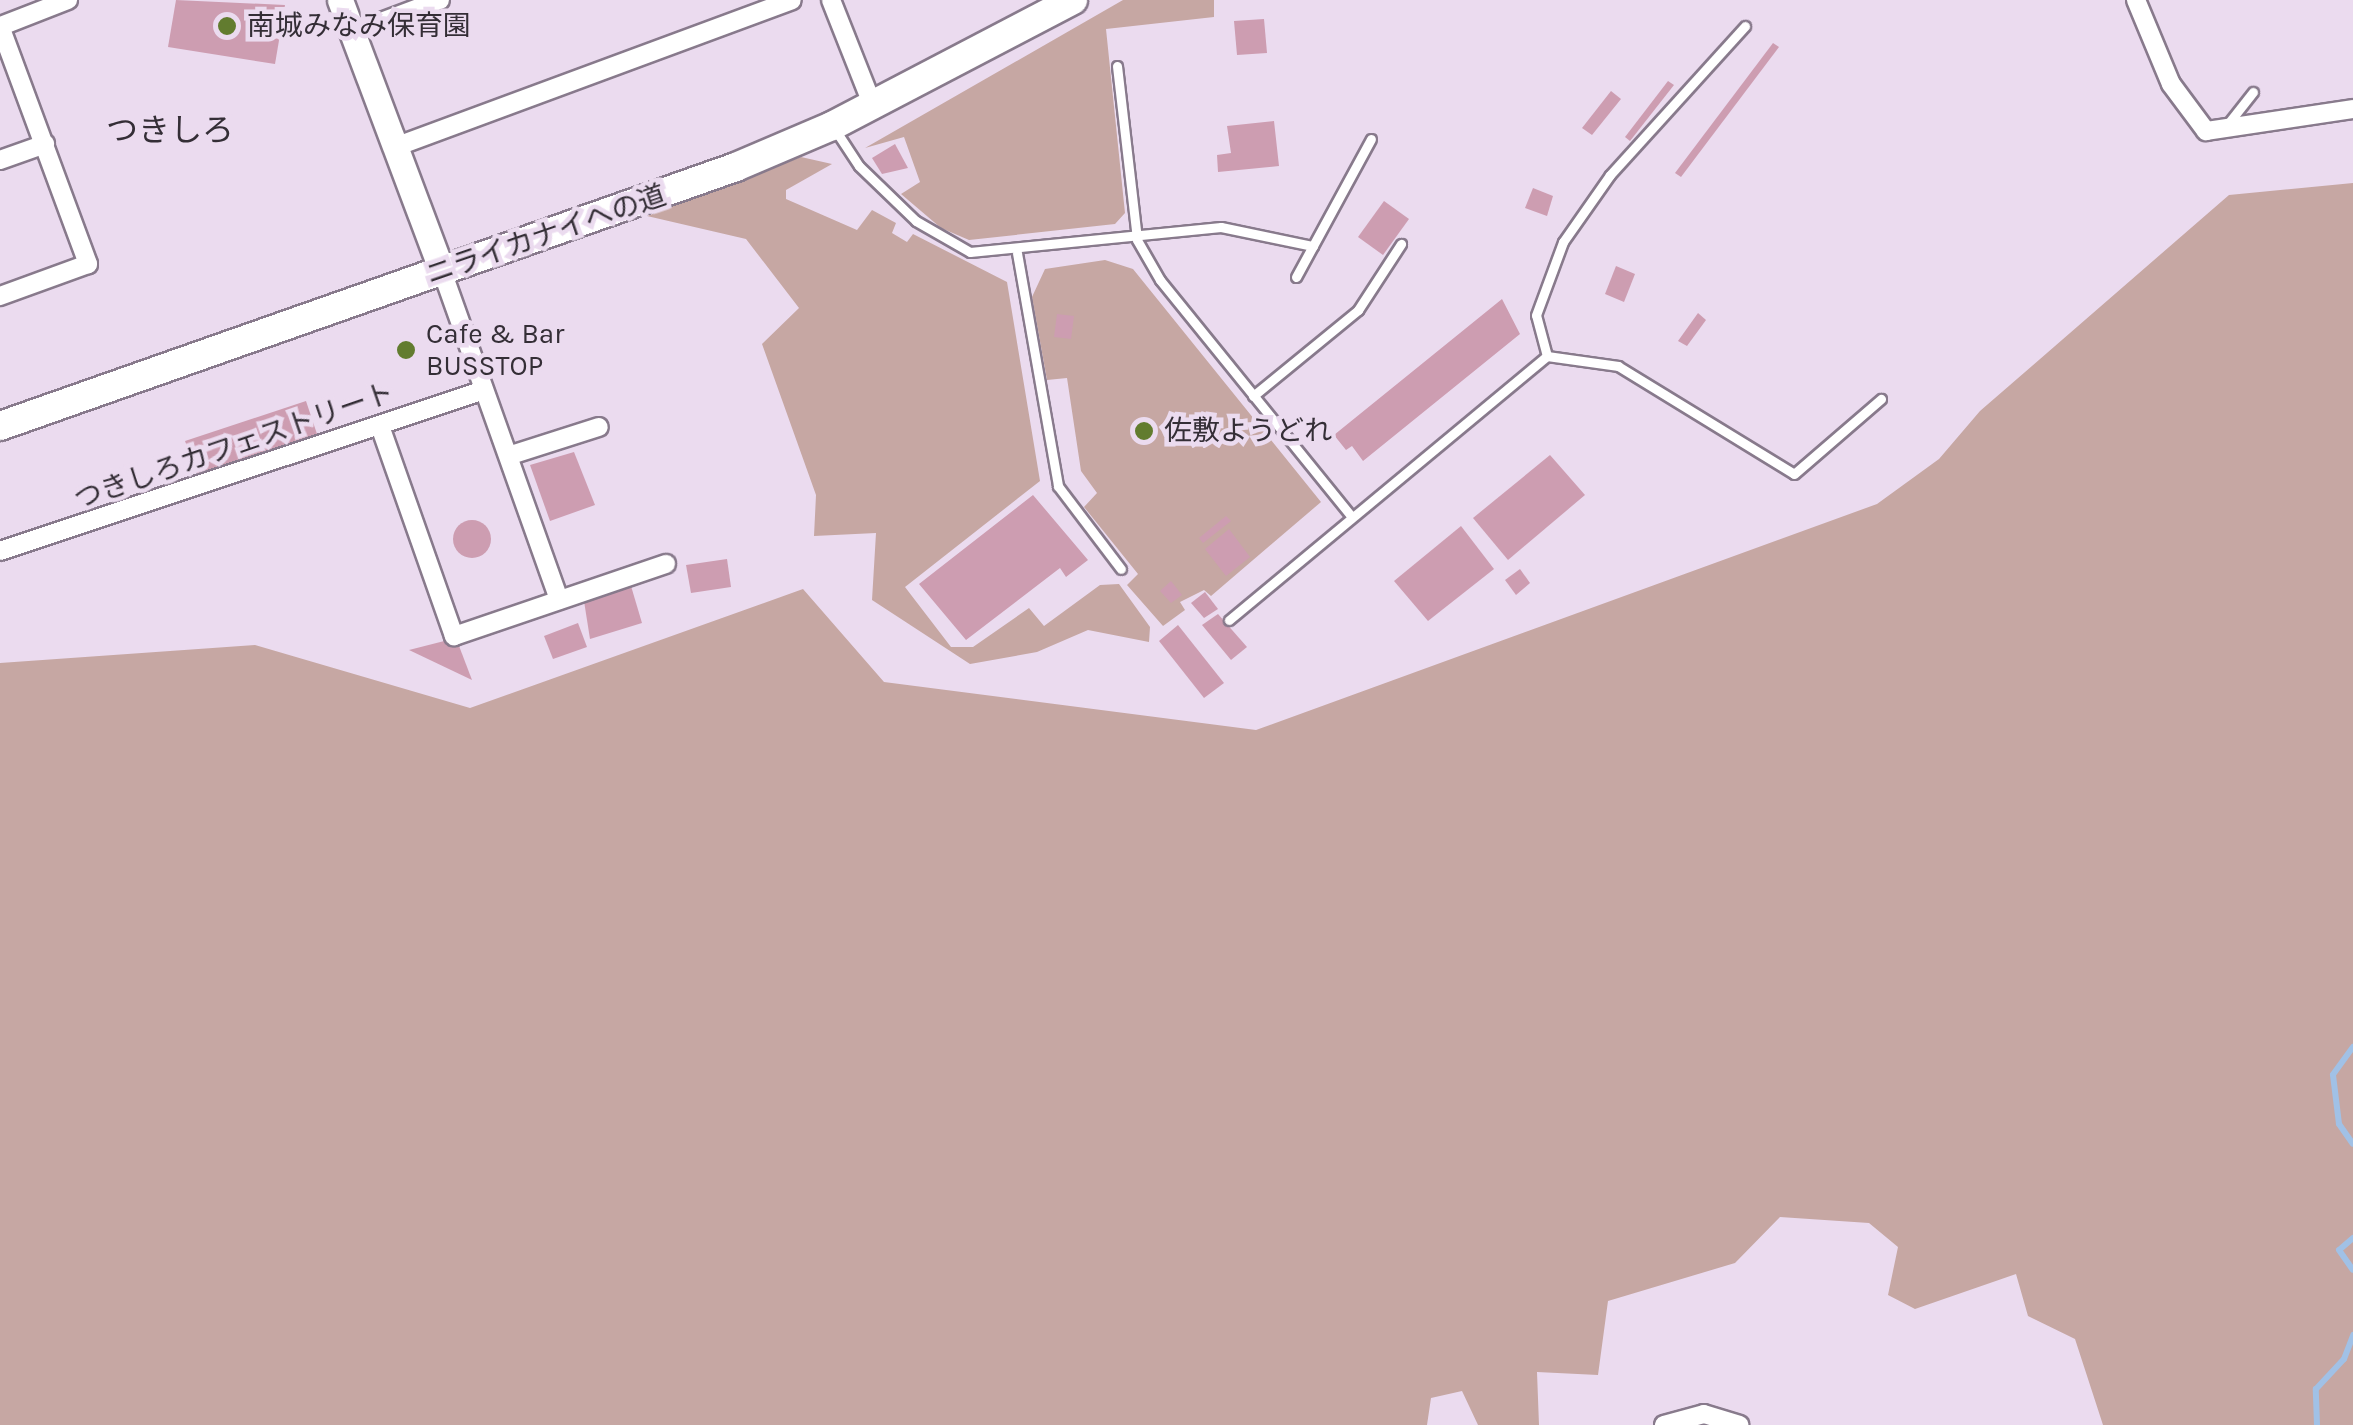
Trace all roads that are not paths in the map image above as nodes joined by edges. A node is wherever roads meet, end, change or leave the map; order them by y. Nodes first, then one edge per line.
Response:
1 (68, 0) edge
2 (340, 0) edge
3 (440, 0) edge
4 (792, 0) edge
5 (831, 0) edge
6 (1073, 0) edge
7 (2136, 0) edge
8 (1, 26) edge
9 (1746, 26) dead end
10 (352, 33) junction
11 (1117, 66) dead end
12 (2253, 92) dead end
13 (873, 106) junction
14 (2353, 109) edge
15 (2227, 125) junction
16 (832, 126) junction
17 (1371, 138) dead end
18 (44, 144) junction
19 (395, 146) junction
20 (0, 160) edge
21 (1137, 240) junction
22 (1401, 244) dead end
23 (1313, 246) junction
24 (1017, 253) junction
25 (442, 271) junction
26 (1296, 277) dead end
27 (0, 296) edge
28 (1547, 356) junction
29 (484, 390) junction
30 (1254, 396) junction
31 (1881, 400) dead end
32 (0, 426) edge
33 (380, 426) junction
34 (599, 427) dead end
35 (511, 455) junction
36 (1351, 516) junction
37 (0, 551) edge
38 (666, 564) dead end
39 (1121, 569) dead end
40 (560, 600) junction
41 (1228, 620) dead end
42 (1664, 1425) edge
43 (1739, 1425) edge

1 - 8 street
2 - 10 street
3 - 10 street
4 - 19 street
5 - 13 street
6 - 13 main road, ニライカナイへの道
7 - 15 street
8 - 18 street
9 - 28 lane
10 - 19 street
11 - 21 lane
12 - 15 lane
13 - 16 main road, ニライカナイへの道
14 - 15 street
16 - 24 lane
16 - 25 main road, ニライカナイへの道
17 - 23 lane
18 - 20 street
18 - 27 street
19 - 25 street
21 - 23 lane
21 - 24 lane
21 - 30 lane
22 - 30 lane
23 - 26 lane
24 - 39 lane
25 - 29 street
25 - 32 main road, ニライカナイへの道
28 - 31 lane
28 - 36 lane
29 - 33 street, つきしろカフェストリート
29 - 35 street
30 - 36 lane
33 - 37 street, つきしろカフェストリート
33 - 40 street
34 - 35 street
35 - 40 street
36 - 41 lane
38 - 40 street
42 - 43 street

